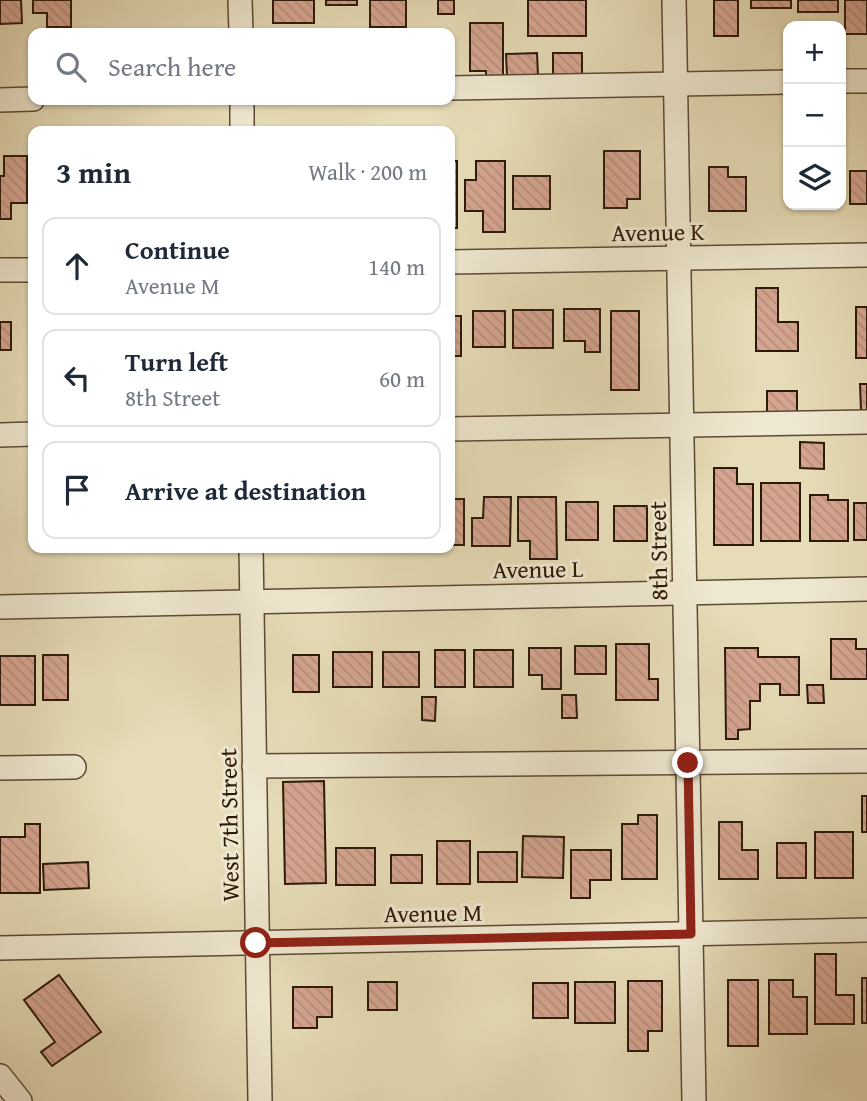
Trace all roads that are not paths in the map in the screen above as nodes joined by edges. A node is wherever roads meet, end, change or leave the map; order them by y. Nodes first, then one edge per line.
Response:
1 (240, 0) edge
2 (674, 0) edge
3 (241, 28) edge
4 (867, 80) edge
5 (846, 81) edge
6 (783, 82) edge
7 (676, 84) junction
8 (455, 88) edge
9 (28, 99) edge
10 (0, 100) edge
11 (242, 105) edge
12 (242, 126) edge
13 (867, 255) edge
14 (679, 258) junction
15 (455, 262) edge
16 (0, 270) edge
17 (28, 270) edge
18 (867, 422) edge
19 (682, 425) junction
20 (455, 429) edge
21 (28, 434) edge
22 (0, 435) edge
23 (251, 553) edge
24 (867, 589) edge
25 (685, 592) junction
26 (253, 602) junction
27 (0, 607) edge
28 (867, 761) edge
29 (688, 763) junction
30 (254, 766) junction
31 (74, 767) dead end
32 (0, 768) edge
33 (867, 930) edge
34 (691, 934) junction
35 (256, 943) junction
36 (0, 948) edge
37 (0, 1076) edge
38 (20, 1101) edge
39 (260, 1101) edge
40 (694, 1101) edge

1 - 3 street
2 - 7 street, 8th Street
4 - 5 street
6 - 7 street
7 - 8 street
7 - 14 street, 8th Street
9 - 10 street
11 - 12 street
13 - 14 street, Avenue K
14 - 15 street, Avenue K
14 - 19 street, 8th Street
16 - 17 street
18 - 19 street
19 - 20 street
19 - 25 street, 8th Street
21 - 22 street
23 - 26 street, West 7th Street
24 - 25 street, Avenue L
25 - 26 street, Avenue L
25 - 29 street, 8th Street
26 - 27 street, Avenue L
26 - 30 street, West 7th Street
28 - 29 street
29 - 30 street
29 - 34 street, 8th Street
30 - 35 street, West 7th Street
31 - 32 street
33 - 34 street, Avenue M
34 - 35 street, Avenue M
34 - 40 street, 8th Street
35 - 36 street, Avenue M
35 - 39 street, West 7th Street
37 - 38 street

